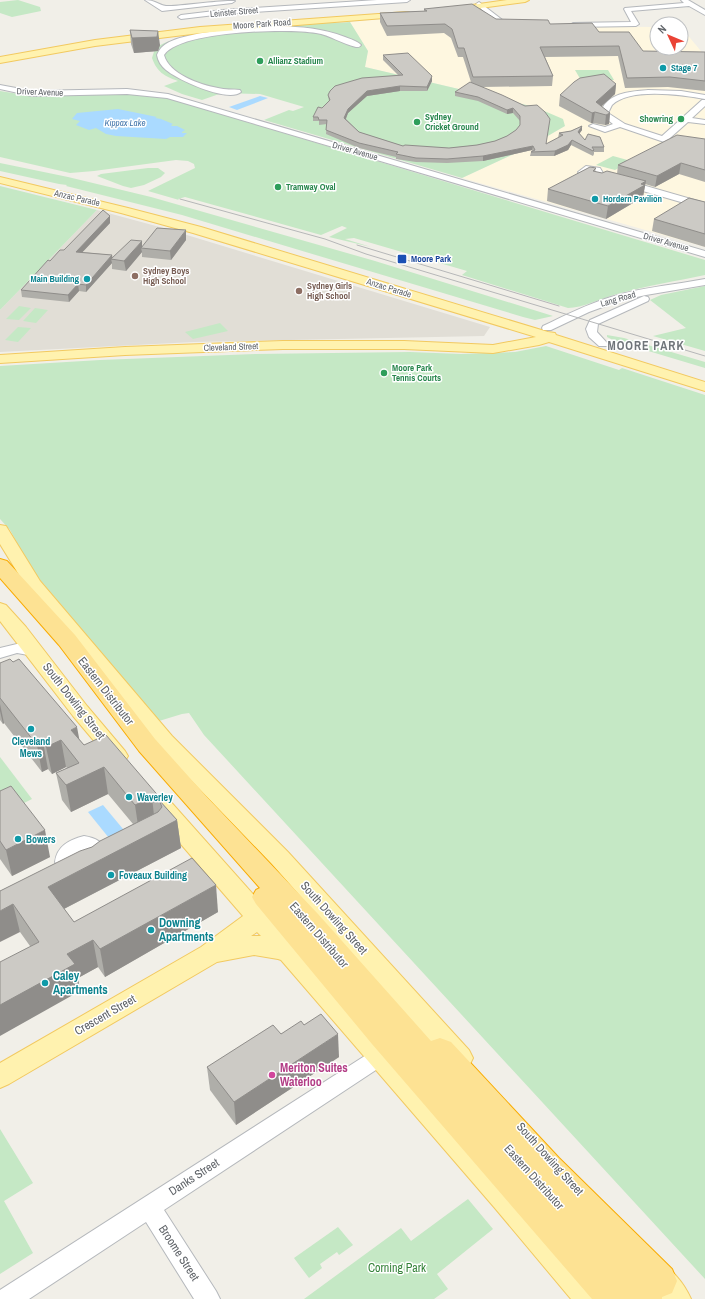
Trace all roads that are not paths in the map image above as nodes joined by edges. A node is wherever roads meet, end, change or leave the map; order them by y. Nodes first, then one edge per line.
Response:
1 (148, 0) edge
2 (197, 0) edge
3 (350, 0) edge
4 (407, 0) edge
5 (510, 0) edge
6 (525, 0) edge
7 (684, 0) edge
8 (235, 1) edge
9 (204, 4) junction
10 (357, 4) junction
11 (690, 4) junction
12 (481, 5) junction
13 (166, 8) junction
14 (442, 10) edge
15 (416, 12) edge
16 (705, 13) edge
17 (368, 16) junction
18 (181, 17) junction
19 (524, 25) edge
20 (563, 25) edge
21 (199, 29) junction
22 (182, 34) dead end
23 (151, 37) edge
24 (191, 39) junction
25 (81, 44) junction
26 (163, 45) junction
27 (358, 45) dead end
28 (0, 57) edge
29 (169, 68) junction
30 (161, 71) dead end
31 (0, 87) edge
32 (236, 92) dead end
33 (705, 97) edge
34 (705, 102) edge
35 (686, 119) junction
36 (705, 122) edge
37 (619, 125) junction
38 (594, 126) dead end
39 (664, 138) junction
40 (705, 147) edge
41 (0, 174) edge
42 (0, 180) edge
43 (705, 202) edge
44 (705, 206) edge
45 (705, 254) edge
46 (705, 282) edge
47 (694, 284) junction
48 (660, 293) junction
49 (488, 319) junction
50 (548, 332) junction
51 (491, 345) junction
52 (605, 349) junction
53 (0, 359) edge
54 (705, 375) edge
55 (705, 387) edge
56 (0, 530) edge
57 (0, 565) edge
58 (0, 584) edge
59 (0, 609) edge
60 (20, 631) junction
61 (34, 651) junction
62 (2, 652) edge
63 (130, 771) edge
64 (149, 793) edge
65 (120, 851) edge
66 (98, 862) junction
67 (259, 917) junction
68 (290, 953) junction
69 (210, 954) junction
70 (381, 1056) junction
71 (0, 1076) edge
72 (149, 1207) junction
73 (660, 1293) edge
74 (8, 1299) edge
75 (208, 1299) edge
76 (590, 1299) edge
77 (615, 1299) edge

1 - 13 street
2 - 9 street
3 - 10 street
4 - 10 street, Leinster Street
5 - 12 main road
6 - 12 main road
7 - 11 street
8 - 9 street
9 - 13 street
10 - 17 street
10 - 18 street, Leinster Street
11 - 16 street
11 - 20 street
12 - 14 main road
12 - 19 street
13 - 18 street
15 - 17 main road, Moore Park Road
17 - 21 main road, Moore Park Road
18 - 21 street
21 - 25 main road, Moore Park Road
22 - 24 street
23 - 26 street
24 - 26 street
24 - 27 street
25 - 28 main road, Moore Park Road
25 - 28 main road, Moore Park Road
26 - 29 street
29 - 30 street
29 - 32 street
31 - 45 street, Driver Avenue
33 - 37 street
34 - 35 street
35 - 36 street
35 - 39 street
37 - 38 street
37 - 39 street
39 - 40 street
41 - 50 main road, Anzac Parade
42 - 49 main road, Anzac Parade
43 - 44 street
46 - 47 street, Lang Road
47 - 48 street, Lang Road
47 - 50 street, Lang Road
48 - 50 street, Lang Road
48 - 52 street
49 - 50 main road, Anzac Parade
49 - 51 main road
50 - 51 main road, Cleveland Street
50 - 52 main road, Anzac Parade
51 - 52 main road
51 - 53 main road, Cleveland Street
52 - 54 main road, Anzac Parade
52 - 55 main road, Anzac Parade
56 - 73 main road, South Dowling Street
57 - 73 highway, Eastern Distributor
58 - 77 highway, Eastern Distributor
59 - 60 main road, South Dowling Street
60 - 61 main road, South Dowling Street
60 - 62 street
61 - 62 street
61 - 63 main road, South Dowling Street
64 - 67 main road
65 - 66 street
66 - 66 street
67 - 68 main road
67 - 69 main road, Crescent Street
68 - 69 main road, Crescent Street
68 - 70 main road
69 - 71 main road, Crescent Street
70 - 72 street, Danks Street
70 - 76 main road
72 - 74 street, Danks Street
72 - 75 street, Broome Street

